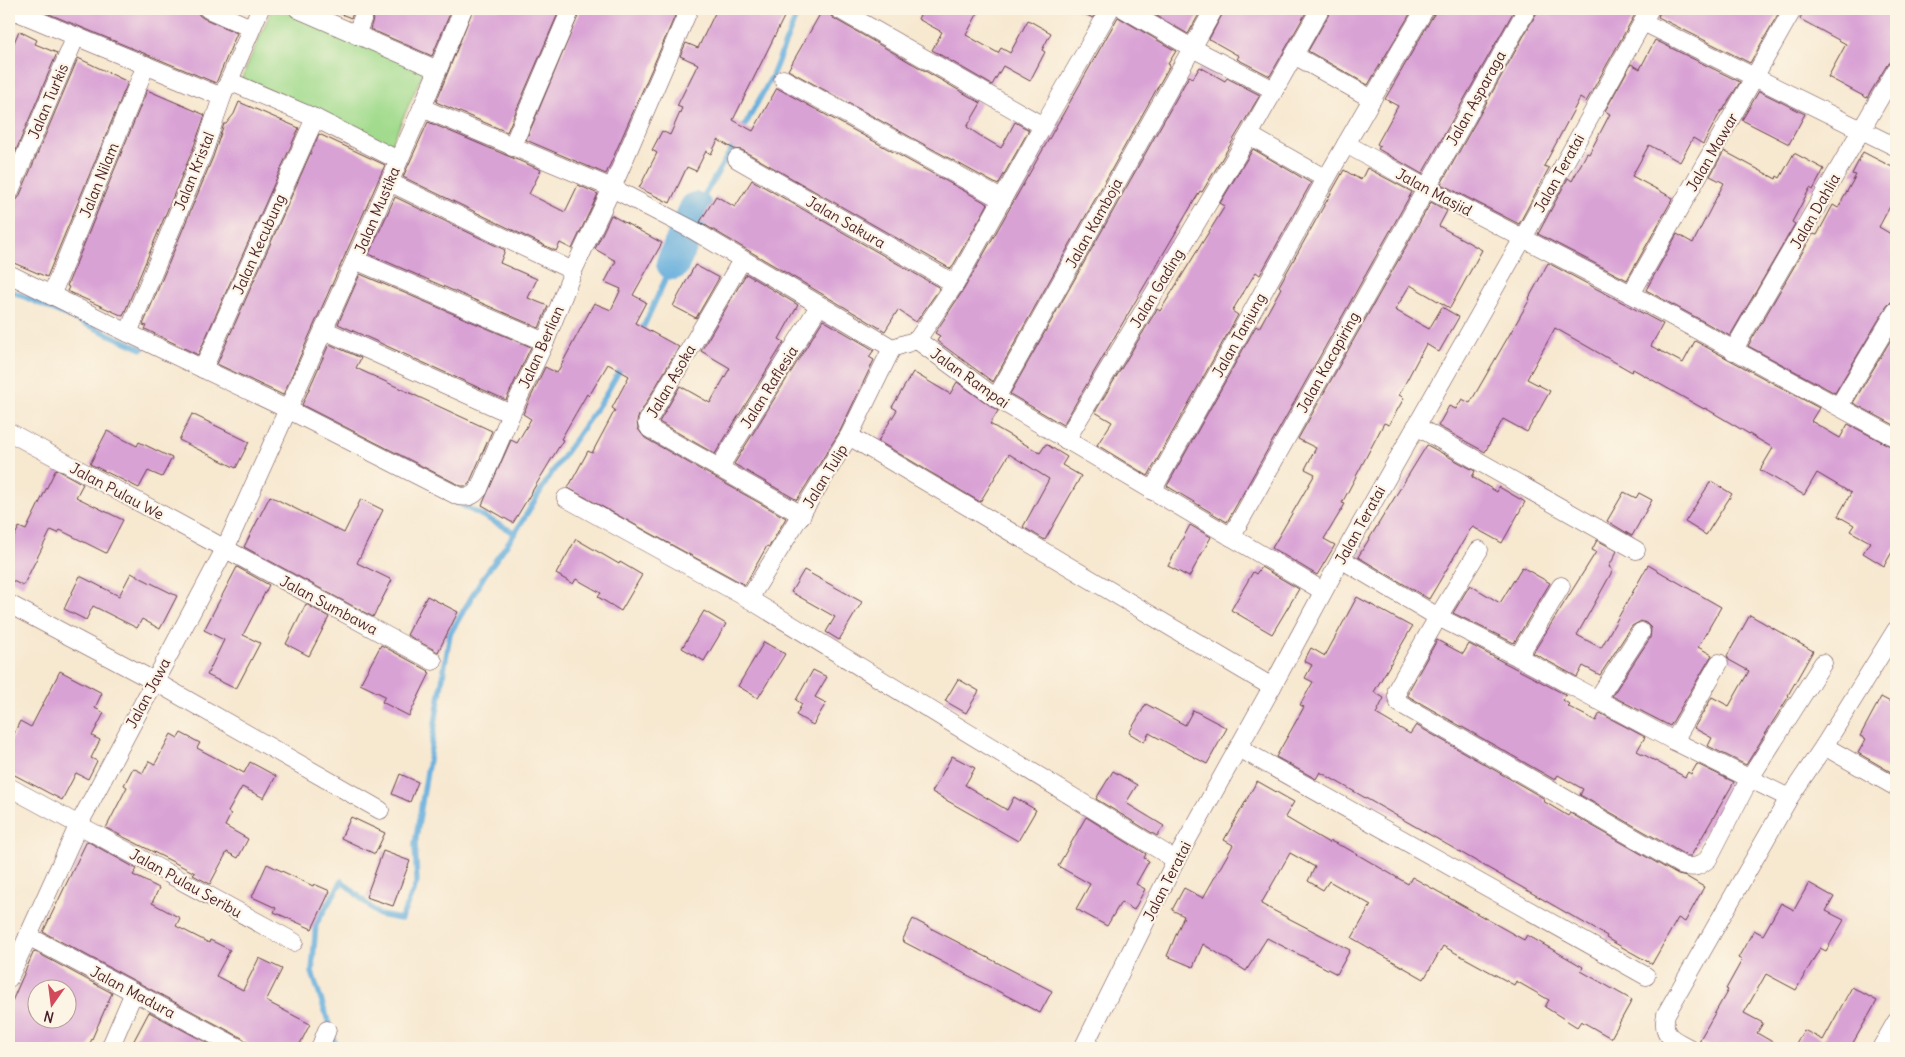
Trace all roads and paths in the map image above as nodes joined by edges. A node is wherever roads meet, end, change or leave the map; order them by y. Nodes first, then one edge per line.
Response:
1 (208, 9) edge
2 (260, 9) edge
3 (298, 9) edge
4 (366, 9) edge
5 (463, 9) edge
6 (571, 9) edge
7 (689, 9) edge
8 (838, 9) edge
9 (1110, 9) edge
10 (1124, 9) edge
11 (1214, 9) edge
12 (1320, 9) edge
13 (1425, 9) edge
14 (1526, 9) edge
15 (1793, 9) edge
16 (22, 11) edge
17 (1646, 16) edge
18 (251, 28) junction
19 (356, 34) junction
20 (76, 36) junction
21 (1192, 48) junction
22 (1294, 55) junction
23 (146, 65) junction
24 (438, 70) junction
25 (1896, 70) edge
26 (1755, 78) junction
27 (783, 79) dead end
28 (226, 89) junction
29 (1274, 90) junction
30 (1372, 99) junction
31 (422, 108) junction
32 (315, 118) junction
33 (1043, 126) junction
34 (1862, 131) junction
35 (1249, 135) junction
36 (1346, 144) junction
37 (512, 147) junction
38 (1896, 147) edge
39 (737, 159) dead end
40 (398, 160) junction
41 (1326, 179) junction
42 (388, 182) junction
43 (612, 188) junction
44 (1426, 188) junction
45 (9, 193) edge
46 (1003, 200) junction
47 (1523, 238) junction
48 (355, 260) junction
49 (742, 260) junction
50 (573, 271) junction
51 (9, 274) edge
52 (955, 284) junction
53 (1631, 294) junction
54 (51, 296) junction
55 (819, 306) junction
56 (1896, 311) edge
57 (324, 330) junction
58 (128, 333) junction
59 (917, 340) junction
60 (545, 342) junction
61 (892, 348) junction
62 (1733, 351) junction
63 (203, 369) junction
64 (996, 398) junction
65 (1839, 406) junction
66 (511, 414) junction
67 (286, 416) junction
68 (1416, 426) junction
69 (9, 432) edge
70 (849, 436) junction
71 (1896, 438) edge
72 (1066, 440) junction
73 (719, 468) junction
74 (1152, 491) junction
75 (566, 498) dead end
76 (802, 515) junction
77 (1231, 537) junction
78 (225, 549) junction
79 (1479, 550) dead end
80 (1636, 550) dead end
81 (1341, 559) junction
82 (1560, 586) dead end
83 (1324, 591) junction
84 (749, 599) junction
85 (9, 604) edge
86 (1438, 617) junction
87 (1896, 630) edge
88 (1641, 632) dead end
89 (1518, 657) junction
90 (433, 661) dead end
91 (1719, 663) dead end
92 (1823, 663) dead end
93 (154, 681) junction
94 (1272, 687) junction
95 (1597, 700) junction
96 (1674, 741) junction
97 (1824, 746) junction
98 (1238, 748) junction
99 (1761, 783) junction
100 (9, 786) edge
101 (1896, 786) edge
102 (1789, 798) junction
103 (380, 810) dead end
104 (79, 824) junction
105 (1176, 860) junction
106 (28, 936) junction
107 (294, 942) dead end
108 (1646, 976) dead end
109 (9, 978) edge
110 (134, 992) junction
111 (1896, 1022) edge
112 (327, 1030) dead end
113 (110, 1048) edge
114 (239, 1048) edge
115 (320, 1048) edge
116 (1083, 1048) edge
117 (1689, 1048) edge
118 (1882, 1048) edge

1 - 18 street
2 - 18 street, Jalan Kristal
3 - 19 street
4 - 19 street
5 - 24 street, Jalan Mustika
6 - 37 street
7 - 43 street, Jalan Berlian
8 - 33 street
9 - 33 street
10 - 21 street
11 - 21 street, Jalan Kamboja
12 - 22 street, Jalan Gading
13 - 30 street, Jalan Tanjung
14 - 44 street, Jalan Asparaga
15 - 26 street, Jalan Mawar
16 - 20 street
17 - 26 street
17 - 47 street, Jalan Teratai
18 - 28 street, Jalan Kristal
19 - 24 street
20 - 23 street
20 - 45 street, Jalan Turkis
21 - 29 street
21 - 64 street, Jalan Kamboja
22 - 29 street, Jalan Gading
22 - 30 street
23 - 28 street
23 - 54 street, Jalan Nilam
24 - 31 street, Jalan Mustika
25 - 34 street, Jalan Dahlia
26 - 34 street
26 - 53 street, Jalan Mawar
27 - 46 street
28 - 32 street
28 - 58 street, Jalan Kristal
29 - 35 street, Jalan Gading
30 - 36 street, Jalan Tanjung
31 - 37 street
31 - 40 street, Jalan Mustika
32 - 40 street
32 - 63 street, Jalan Kecubung
33 - 46 street
34 - 38 street
34 - 62 street, Jalan Dahlia
35 - 41 street
35 - 72 street, Jalan Gading
36 - 41 street, Jalan Tanjung
36 - 44 street, Jalan Masjid
37 - 43 street
39 - 52 street, Jalan Sakura
40 - 42 street, Jalan Mustika
41 - 74 street, Jalan Tanjung
42 - 48 street, Jalan Mustika
42 - 50 street
43 - 49 street
43 - 50 street, Jalan Berlian
44 - 47 street, Jalan Masjid
44 - 77 street, Jalan Kacapiring
46 - 52 street
47 - 53 street, Jalan Masjid
47 - 68 street, Jalan Teratai
48 - 57 street, Jalan Mustika
48 - 60 street
49 - 55 street
49 - 73 street, Jalan Asoka
50 - 60 street, Jalan Berlian
51 - 54 street
52 - 59 street
53 - 62 street, Jalan Masjid
54 - 58 street
55 - 61 street
55 - 73 street, Jalan Raflesia
56 - 65 street
57 - 66 street
57 - 67 street, Jalan Mustika
58 - 63 street
59 - 61 street, Jalan Rampai
59 - 64 street, Jalan Rampai
60 - 66 street, Jalan Berlian
61 - 70 street, Jalan Tulip
62 - 65 street, Jalan Masjid
63 - 67 street
64 - 72 street, Jalan Rampai
65 - 71 street, Jalan Masjid
66 - 67 street, Jalan Berlian
67 - 78 street, Jalan Jawa
68 - 80 street
68 - 81 street, Jalan Teratai
69 - 78 street, Jalan Pulau We
70 - 76 street, Jalan Tulip
70 - 94 street
72 - 74 street, Jalan Rampai
73 - 76 street, Jalan Asoka
74 - 77 street, Jalan Rampai
75 - 84 street
76 - 84 street, Jalan Tulip
77 - 83 street, Jalan Rampai
78 - 90 street, Jalan Sumbawa
78 - 93 street, Jalan Jawa
79 - 86 street
81 - 83 street, Jalan Teratai
81 - 86 street
82 - 89 street
83 - 94 street, Jalan Teratai
84 - 105 street
85 - 93 street
86 - 89 street
86 - 99 street
87 - 97 street
88 - 95 street
89 - 95 street
91 - 96 street
92 - 99 street
93 - 103 street
93 - 104 street, Jalan Jawa
94 - 98 street, Jalan Teratai
95 - 96 street
96 - 99 street
97 - 101 street
97 - 102 street
98 - 105 street, Jalan Teratai
98 - 108 street
99 - 102 street
100 - 104 street, Jalan Pulau Seribu
102 - 117 street
104 - 106 street, Jalan Jawa
104 - 107 street, Jalan Pulau Seribu
105 - 116 street, Jalan Teratai
106 - 109 street, Jalan Jawa
106 - 110 street, Jalan Madura
110 - 113 street
110 - 114 street, Jalan Madura
111 - 118 street
112 - 115 street

